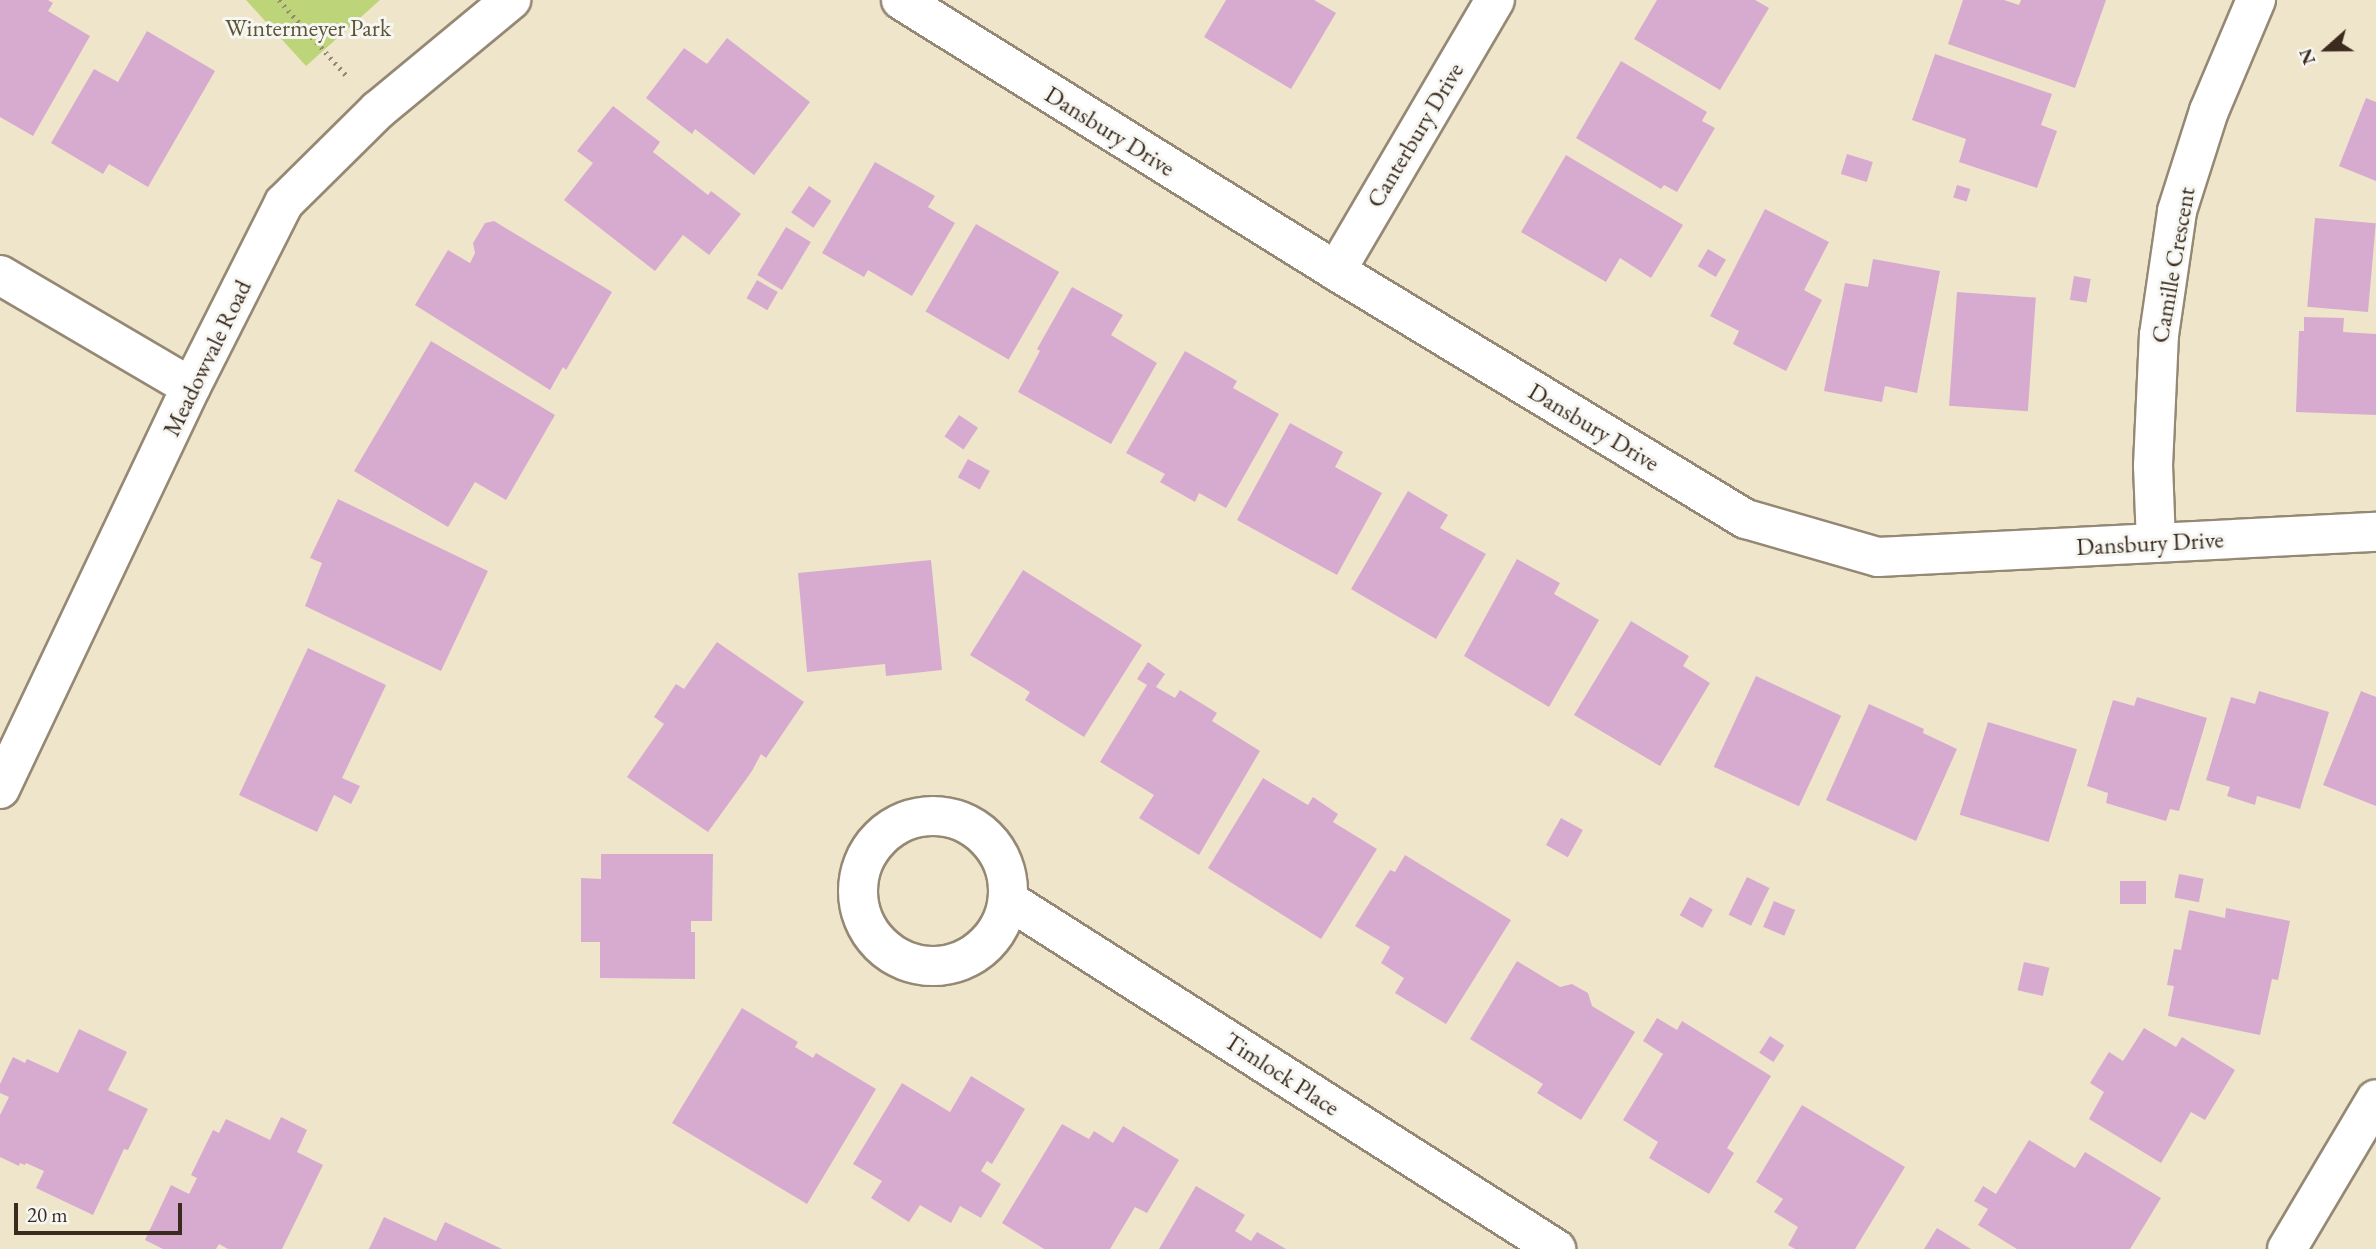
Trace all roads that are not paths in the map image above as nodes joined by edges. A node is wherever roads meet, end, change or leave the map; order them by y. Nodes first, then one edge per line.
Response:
1 (511, 0) edge
2 (901, 0) edge
3 (1495, 0) edge
4 (2256, 0) edge
5 (1336, 271) junction
6 (0, 275) edge
7 (191, 387) junction
8 (2376, 532) edge
9 (2155, 543) junction
10 (0, 789) edge
11 (1008, 900) dead end
12 (2376, 1099) edge
13 (1556, 1249) edge
14 (2287, 1249) edge

1 - 7 street, Meadowvale Road
2 - 5 street, Dansbury Drive
3 - 5 street, Canterbury Drive
4 - 9 street, Camille Crescent
5 - 9 street, Dansbury Drive
6 - 7 street
7 - 10 street, Meadowvale Road
8 - 9 street, Dansbury Drive
11 - 13 street, Timlock Place
12 - 14 street

